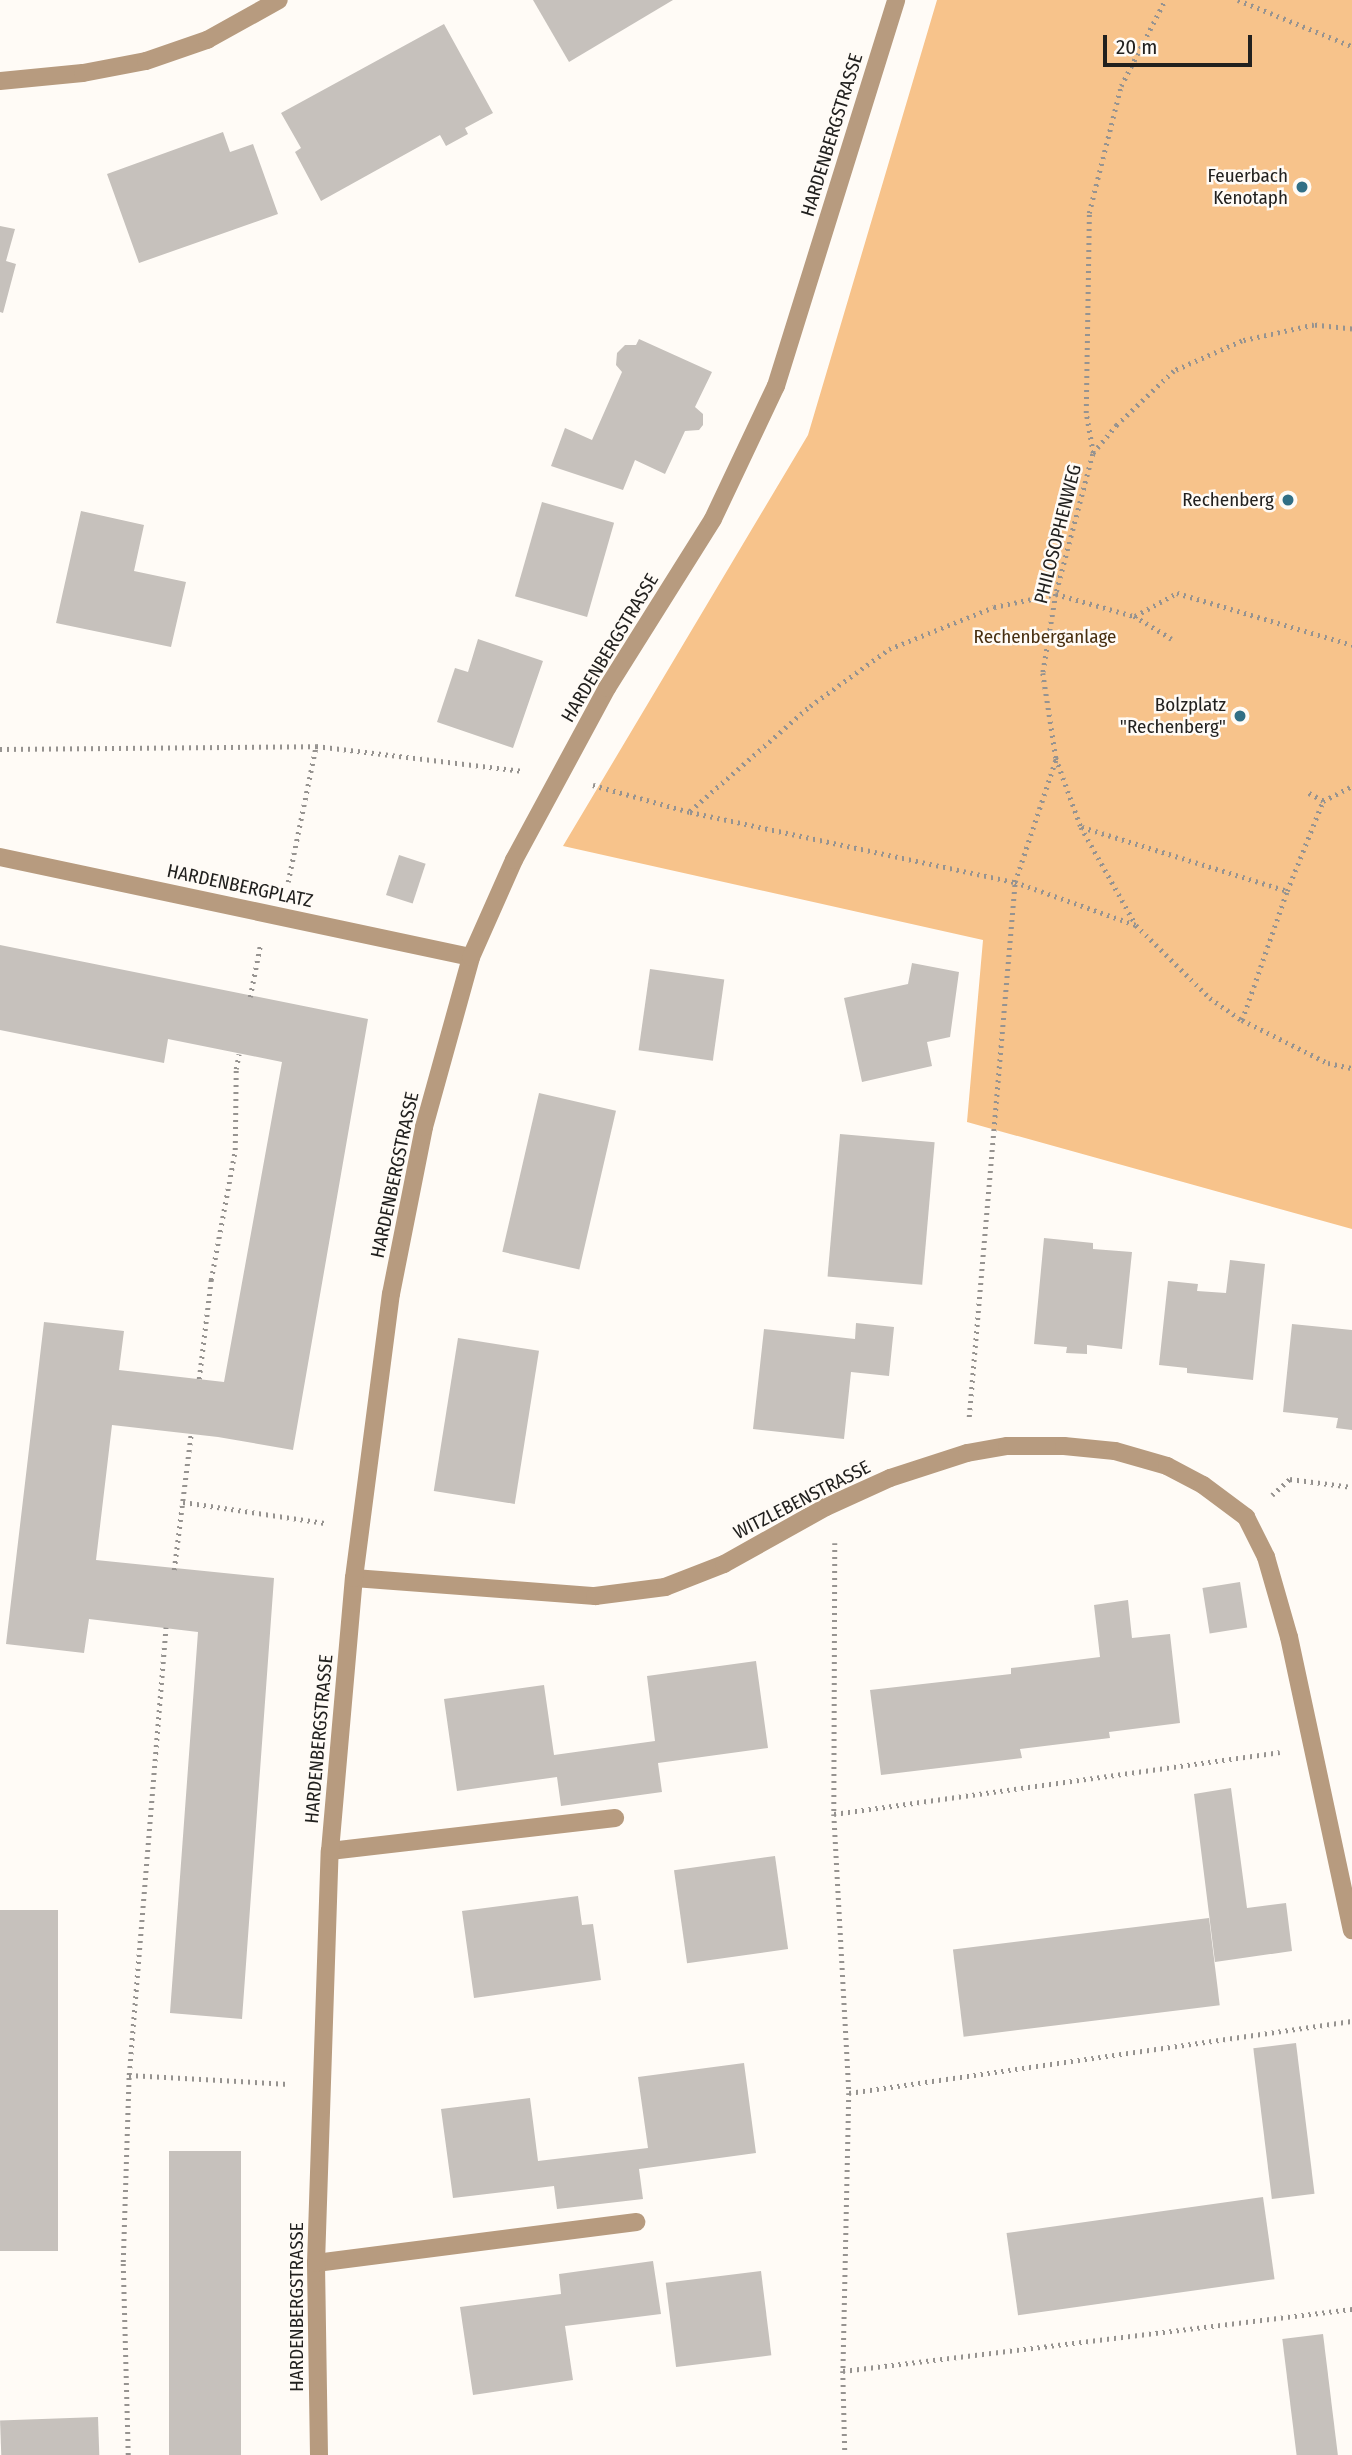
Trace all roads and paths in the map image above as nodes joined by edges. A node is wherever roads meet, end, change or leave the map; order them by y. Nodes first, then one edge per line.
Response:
1 (279, 0) edge
2 (896, 0) edge
3 (1165, 0) edge
4 (1238, 0) edge
5 (1352, 47) edge
6 (0, 81) edge
7 (1352, 329) edge
8 (1093, 454) junction
9 (1056, 594) junction
10 (1134, 616) junction
11 (1172, 639) dead end
12 (1352, 645) edge
13 (316, 746) junction
14 (0, 749) edge
15 (1056, 758) junction
16 (559, 776) junction
17 (1352, 786) edge
18 (1308, 793) dead end
19 (1323, 801) junction
20 (690, 812) junction
21 (1081, 827) junction
22 (0, 858) edge
23 (1015, 882) junction
24 (1287, 891) junction
25 (274, 914) junction
26 (1136, 925) junction
27 (471, 957) junction
28 (250, 997) dead end
29 (1242, 1020) junction
30 (239, 1054) dead end
31 (1352, 1068) edge
32 (199, 1379) dead end
33 (191, 1433) dead end
34 (967, 1453) junction
35 (1352, 1487) edge
36 (183, 1502) junction
37 (826, 1507) junction
38 (1246, 1517) junction
39 (362, 1528) junction
40 (174, 1570) dead end
41 (354, 1578) junction
42 (166, 1628) dead end
43 (1314, 1747) junction
44 (834, 1814) junction
45 (615, 1818) dead end
46 (330, 1851) junction
47 (1352, 1930) edge
48 (1352, 2021) edge
49 (129, 2075) junction
50 (322, 2086) junction
51 (849, 2092) junction
52 (636, 2222) dead end
53 (316, 2263) junction
54 (1352, 2309) edge
55 (843, 2371) junction
56 (128, 2455) edge
57 (319, 2455) edge
58 (845, 2455) edge

1 - 6 street
2 - 16 street, HARDENBERGSTRASSE
3 - 8 path, PHILOSOPHENWEG
4 - 5 path
7 - 8 path, PHILOSOPHENWEG
8 - 9 path, PHILOSOPHENWEG
9 - 10 path
9 - 15 path, PHILOSOPHENWEG
9 - 20 path
10 - 11 path
10 - 12 path
13 - 14 path
13 - 16 path
13 - 25 path
15 - 21 path, PHILOSOPHENWEG
15 - 23 path
16 - 20 path
16 - 27 street, HARDENBERGSTRASSE
17 - 19 path
18 - 19 path
19 - 24 path
20 - 23 path
21 - 24 path
21 - 26 path, PHILOSOPHENWEG
22 - 25 street, HARDENBERGPLATZ
23 - 26 path
23 - 34 path
24 - 29 path
25 - 27 street, HARDENBERGPLATZ
25 - 28 path
26 - 29 path, PHILOSOPHENWEG
27 - 39 street, HARDENBERGSTRASSE
29 - 31 path, PHILOSOPHENWEG
30 - 32 path
33 - 36 path
34 - 37 street, WITZLEBENSTRASSE
34 - 38 street, WITZLEBENSTRASSE
35 - 38 path
36 - 39 path
36 - 40 path
37 - 41 street, WITZLEBENSTRASSE
37 - 44 path
38 - 43 street, WITZLEBENSTRASSE
39 - 41 street, HARDENBERGSTRASSE
41 - 46 street, HARDENBERGSTRASSE
42 - 49 path
43 - 44 path
43 - 47 street, WITZLEBENSTRASSE
44 - 51 path
45 - 46 street
46 - 50 street, HARDENBERGSTRASSE
48 - 51 path
49 - 50 path
49 - 56 path
50 - 53 street, HARDENBERGSTRASSE
51 - 55 path
52 - 53 street
53 - 57 street, HARDENBERGSTRASSE
54 - 55 path
55 - 58 path

